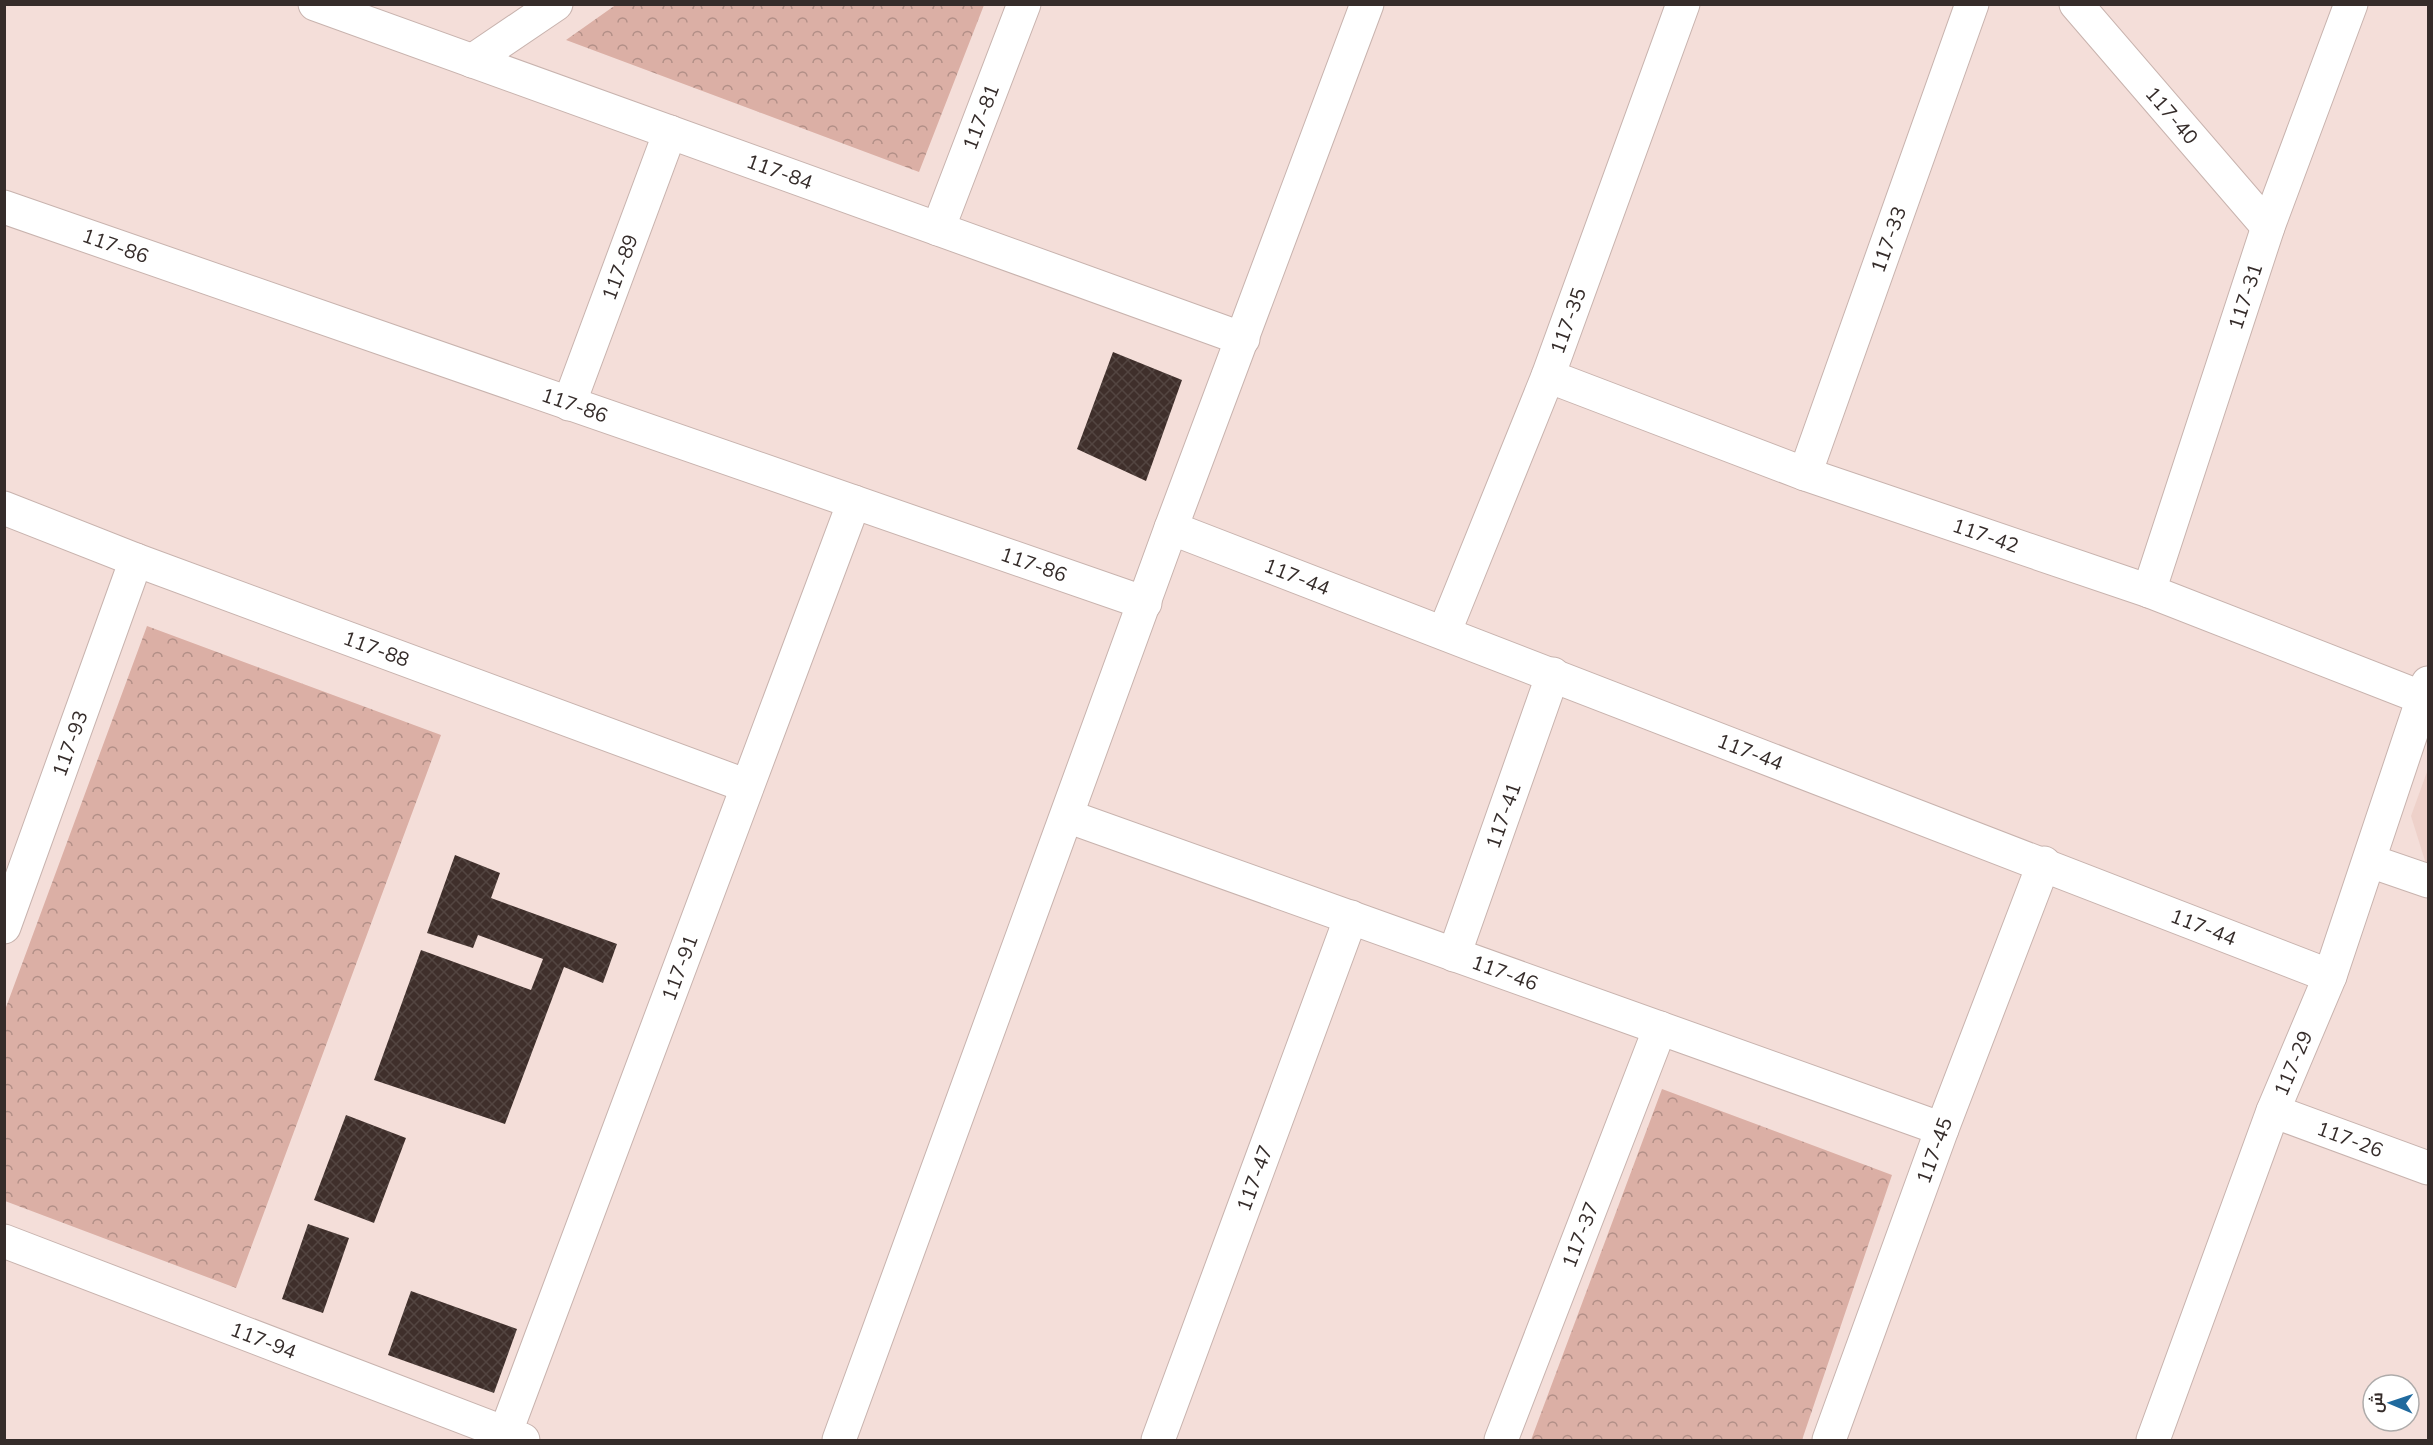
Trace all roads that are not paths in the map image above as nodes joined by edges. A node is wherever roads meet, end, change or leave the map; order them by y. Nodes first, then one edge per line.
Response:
1 (315, 4) edge
2 (556, 4) edge
3 (1024, 4) edge
4 (1367, 4) edge
5 (1683, 4) edge
6 (1972, 4) edge
7 (2076, 4) edge
8 (2351, 4) edge
9 (472, 61) junction
10 (670, 132) junction
11 (4, 207) edge
12 (2268, 227) junction
13 (938, 229) junction
14 (1243, 339) junction
15 (1548, 376) junction
16 (569, 404) junction
17 (1805, 474) junction
18 (854, 502) junction
19 (4, 508) edge
20 (1171, 528) junction
21 (136, 560) junction
22 (2149, 591) junction
23 (1145, 603) junction
24 (1443, 633) junction
25 (1553, 675) junction
26 (2426, 691) edge
27 (747, 786) junction
28 (1067, 816) junction
29 (2370, 861) junction
30 (2044, 863) junction
31 (2428, 881) edge
32 (1352, 917) junction
33 (4, 927) edge
34 (1454, 955) junction
35 (2330, 976) junction
36 (1660, 1028) junction
37 (2273, 1111) junction
38 (1942, 1129) junction
39 (2428, 1168) edge
40 (4, 1241) edge
41 (514, 1437) edge
42 (839, 1440) edge
43 (1158, 1440) edge
44 (1501, 1440) edge
45 (1830, 1440) edge
46 (2153, 1440) edge

1 - 9 street, 117-84
2 - 9 street
3 - 13 street, 117-81
4 - 14 street
5 - 15 street, 117-35
6 - 17 street, 117-33
7 - 12 street, 117-40
8 - 12 street, 117-31
9 - 10 street, 117-84
10 - 13 street, 117-84
10 - 16 street, 117-89
11 - 16 street, 117-86
12 - 22 street, 117-31
13 - 14 street, 117-84
14 - 20 street
15 - 17 street, 117-42
15 - 24 street, 117-35
16 - 18 street, 117-86
17 - 22 street, 117-42
18 - 23 street, 117-86
18 - 27 street, 117-91
19 - 21 street, 117-88
20 - 23 street
20 - 24 street, 117-44
21 - 27 street, 117-88
21 - 33 street, 117-93
22 - 26 street, 117-42
23 - 28 street
24 - 25 street, 117-44
25 - 30 street, 117-44
25 - 34 street, 117-41
26 - 29 street, 117-29
27 - 41 street, 117-91
28 - 32 street, 117-46
28 - 42 street
29 - 31 street
29 - 35 street, 117-29
30 - 35 street, 117-44
30 - 38 street, 117-45
32 - 34 street, 117-46
32 - 43 street, 117-47
34 - 36 street, 117-46
35 - 37 street, 117-29
36 - 38 street, 117-46
36 - 44 street, 117-37
37 - 39 street, 117-26
37 - 46 street, 117-29
38 - 45 street, 117-45
40 - 41 street, 117-94

